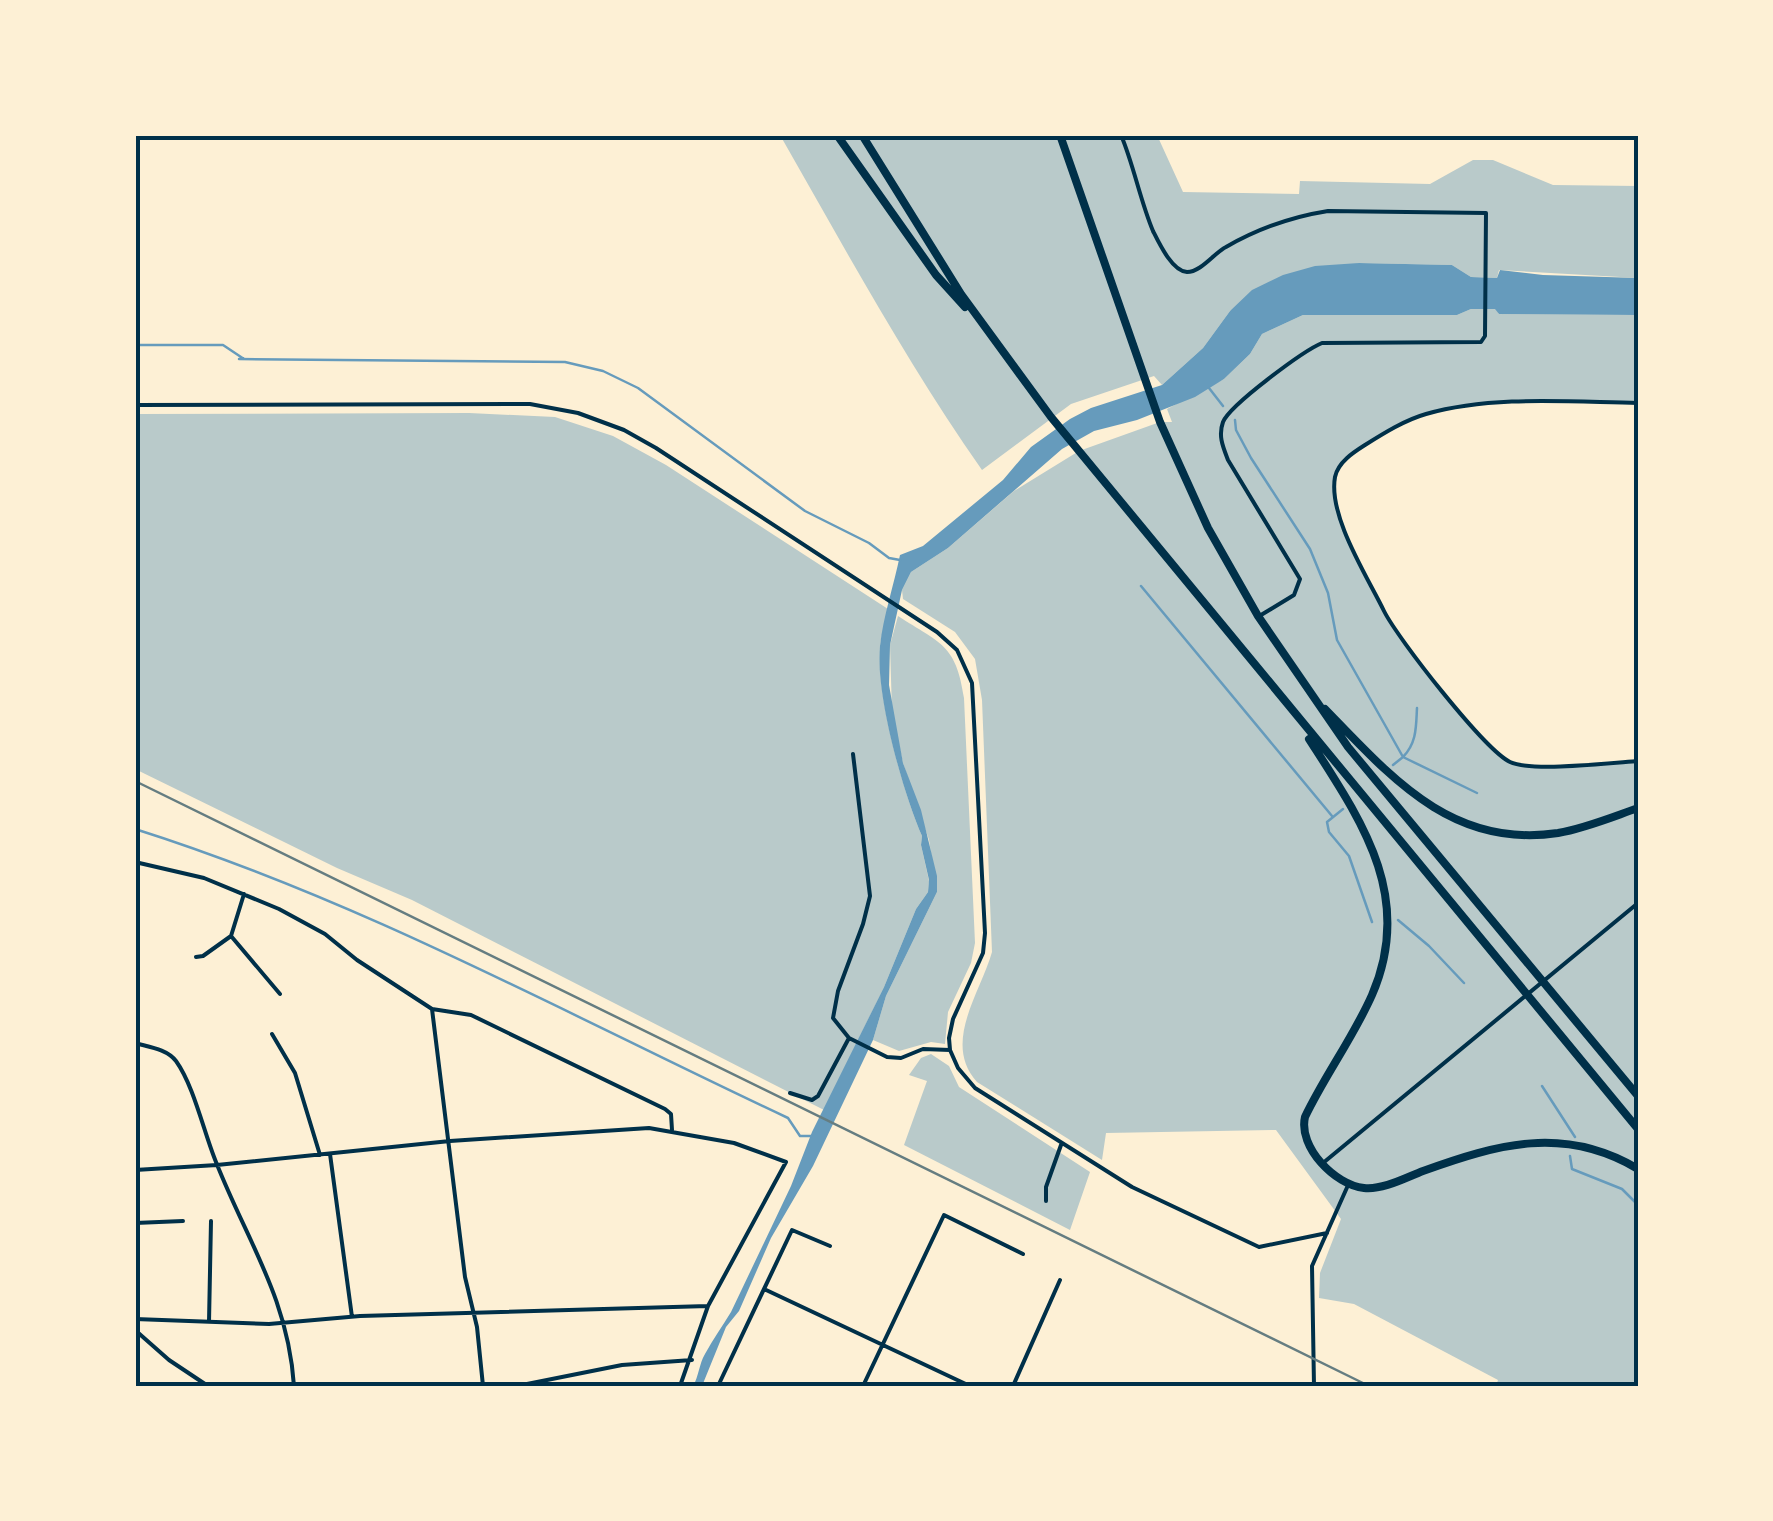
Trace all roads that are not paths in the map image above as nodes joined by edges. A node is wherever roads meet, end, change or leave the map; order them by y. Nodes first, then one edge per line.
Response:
1 (837, 135) edge
2 (862, 135) edge
3 (1060, 135) edge
4 (1122, 135) edge
5 (977, 318) junction
6 (1638, 403) edge
7 (135, 405) edge
8 (1258, 616) junction
9 (1305, 688) junction
10 (1290, 710) junction
11 (853, 754) dead end
12 (1638, 760) edge
13 (1638, 808) edge
14 (135, 862) edge
15 (244, 894) junction
16 (1638, 903) edge
17 (230, 936) junction
18 (196, 957) dead end
19 (280, 994) dead end
20 (432, 1009) junction
21 (272, 1034) dead end
22 (851, 1038) junction
23 (135, 1042) edge
24 (950, 1050) junction
25 (790, 1093) dead end
26 (1638, 1096) edge
27 (1638, 1129) edge
28 (672, 1130) junction
29 (450, 1141) junction
30 (1062, 1145) junction
31 (330, 1154) junction
32 (320, 1155) junction
33 (1323, 1163) junction
34 (217, 1165) junction
35 (1638, 1169) edge
36 (135, 1170) edge
37 (1349, 1184) junction
38 (1046, 1202) dead end
39 (183, 1220) dead end
40 (210, 1220) dead end
41 (135, 1223) edge
42 (1326, 1233) junction
43 (830, 1246) dead end
44 (1023, 1254) dead end
45 (1060, 1280) dead end
46 (764, 1290) junction
47 (708, 1306) junction
48 (473, 1314) junction
49 (352, 1317) junction
50 (135, 1320) edge
51 (209, 1322) junction
52 (284, 1323) junction
53 (135, 1330) edge
54 (883, 1344) junction
55 (692, 1360) junction
56 (208, 1386) edge
57 (294, 1386) edge
58 (483, 1386) edge
59 (517, 1386) edge
60 (680, 1386) edge
61 (718, 1386) edge
62 (863, 1386) edge
63 (970, 1386) edge
64 (1013, 1386) edge
65 (1314, 1386) edge

1 - 5 highway
2 - 5 highway
3 - 8 highway
4 - 8 street
5 - 10 highway
6 - 12 street
7 - 24 street
8 - 9 highway
9 - 13 highway
9 - 26 highway
10 - 27 highway
10 - 33 highway
11 - 22 street
14 - 15 street
15 - 17 street
15 - 20 street
16 - 33 street
17 - 18 street
17 - 19 street
20 - 28 street
20 - 29 street
21 - 32 street
22 - 24 street
22 - 25 street
23 - 34 street
24 - 30 street
28 - 29 street
28 - 47 street
29 - 31 street
29 - 48 street
30 - 38 street
30 - 42 street
31 - 32 street
31 - 49 street
32 - 34 street
33 - 37 highway
34 - 36 street
34 - 52 street
35 - 37 highway
37 - 42 street
39 - 41 street
40 - 51 street
42 - 65 street
43 - 46 street
44 - 54 street
45 - 64 street
46 - 54 street
46 - 61 street
47 - 48 street
47 - 55 street
48 - 49 street
48 - 58 street
49 - 52 street
50 - 51 street
51 - 52 street
52 - 57 street
53 - 56 street
54 - 62 street
54 - 63 street
55 - 59 street
55 - 60 street

